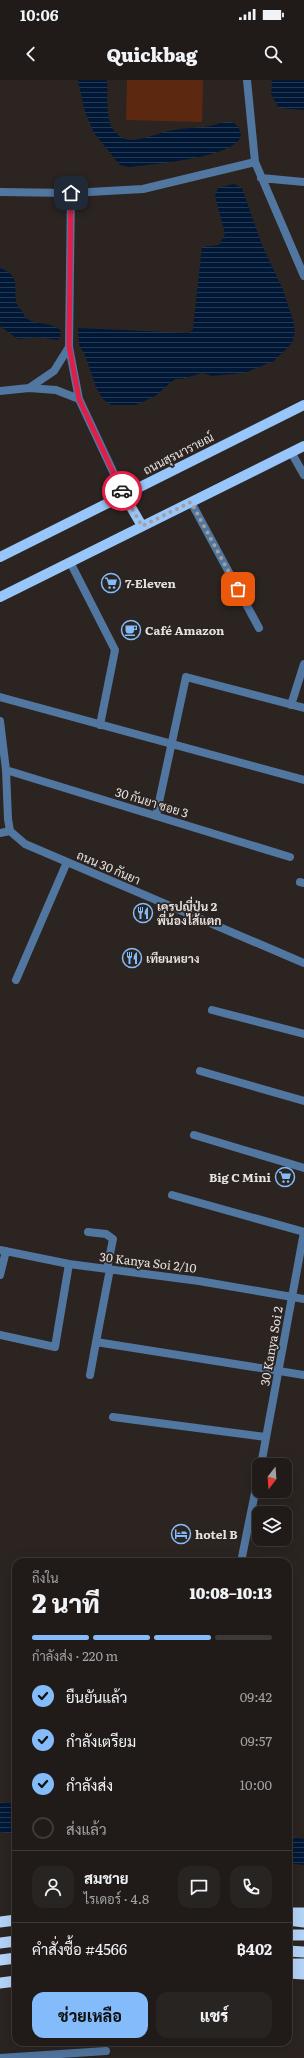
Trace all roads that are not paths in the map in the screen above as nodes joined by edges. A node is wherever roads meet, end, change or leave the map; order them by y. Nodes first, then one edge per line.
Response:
1 (247, 80) edge
2 (255, 162) junction
3 (261, 178) junction
4 (304, 182) edge
5 (0, 192) edge
6 (71, 193) junction
7 (304, 276) edge
8 (69, 346) junction
9 (29, 388) junction
10 (0, 392) edge
11 (79, 399) junction
12 (304, 405) edge
13 (304, 446) edge
14 (291, 452) junction
15 (304, 475) edge
16 (124, 495) junction
17 (191, 502) junction
18 (142, 526) junction
19 (0, 557) edge
20 (70, 562) junction
21 (0, 597) edge
22 (259, 628) dead end
23 (304, 664) edge
24 (0, 697) edge
25 (291, 705) junction
26 (304, 708) edge
27 (0, 721) edge
28 (100, 725) junction
29 (170, 744) junction
30 (6, 770) junction
31 (304, 780) edge
32 (156, 816) junction
33 (10, 831) junction
34 (0, 833) edge
35 (290, 857) dead end
36 (67, 862) junction
37 (304, 963) edge
38 (16, 980) dead end
39 (212, 1010) dead end
40 (304, 1034) edge
41 (200, 1071) dead end
42 (304, 1101) edge
43 (194, 1135) dead end
44 (304, 1168) edge
45 (172, 1195) dead end
46 (88, 1232) dead end
47 (304, 1232) edge
48 (3, 1250) edge
49 (69, 1264) junction
50 (109, 1269) junction
51 (0, 1275) edge
52 (292, 1296) junction
53 (304, 1299) edge
54 (0, 1335) edge
55 (96, 1342) junction
56 (279, 1370) junction
57 (90, 1375) dead end
58 (304, 1375) edge
59 (113, 1417) dead end
60 (266, 1437) junction
61 (262, 1458) edge
62 (254, 1498) edge
63 (243, 1558) edge
64 (292, 1912) edge
65 (304, 1913) edge
66 (12, 1920) edge
67 (292, 1920) edge
68 (0, 1922) edge
69 (304, 1922) edge
70 (292, 1935) edge
71 (304, 1935) edge
72 (12, 1942) edge
73 (0, 1943) edge
74 (292, 1951) edge
75 (304, 1952) edge
76 (12, 1958) edge
77 (0, 1960) edge
78 (292, 1964) edge
79 (304, 1964) edge
80 (292, 1973) edge
81 (304, 1974) edge
82 (12, 1982) edge
83 (0, 1983) edge
84 (106, 2051) dead end
85 (0, 2058) edge

1 - 2 street
2 - 3 street
2 - 6 street
3 - 4 street
3 - 7 street
5 - 6 street
6 - 8 street
8 - 9 street
8 - 11 street
9 - 10 street
9 - 11 street
11 - 16 street
12 - 16 main road, ถนนสุรนารายณ์
13 - 14 main road
14 - 15 street
14 - 17 main road
16 - 18 main road
16 - 19 main road, ถนนสุรนารายณ์
17 - 18 main road
17 - 22 street
18 - 20 main road
20 - 21 main road
20 - 28 street
23 - 25 street
24 - 28 street
25 - 26 street
25 - 29 street
27 - 30 street
28 - 29 street
29 - 31 street
29 - 32 street
30 - 32 street, 30 กันยา ซอย 3
30 - 33 street
32 - 35 street, 30 กันยา ซอย 3
33 - 34 street
33 - 36 street, ถนน 30 กันยา
36 - 37 street, ถนน 30 กันยา
36 - 38 street
39 - 40 street
41 - 42 street
43 - 44 street
45 - 47 street
46 - 50 street
47 - 52 street, 30 Kanya Soi 2
48 - 49 street, 30 Kanya Soi 2/10
48 - 51 street
49 - 50 street, 30 Kanya Soi 2/10
49 - 54 street
50 - 52 street, 30 Kanya Soi 2/10
50 - 55 street
52 - 53 street, 30 Kanya Soi 2/10
52 - 56 street, 30 Kanya Soi 2
55 - 56 street
55 - 57 street
56 - 58 street
56 - 60 street, 30 Kanya Soi 2
59 - 60 street
60 - 61 street, 30 Kanya Soi 2
62 - 63 street
64 - 65 highway
66 - 68 highway
67 - 69 highway
70 - 71 highway
72 - 73 highway
74 - 75 highway
76 - 77 highway
78 - 79 highway
80 - 81 highway
82 - 83 highway
84 - 85 street

